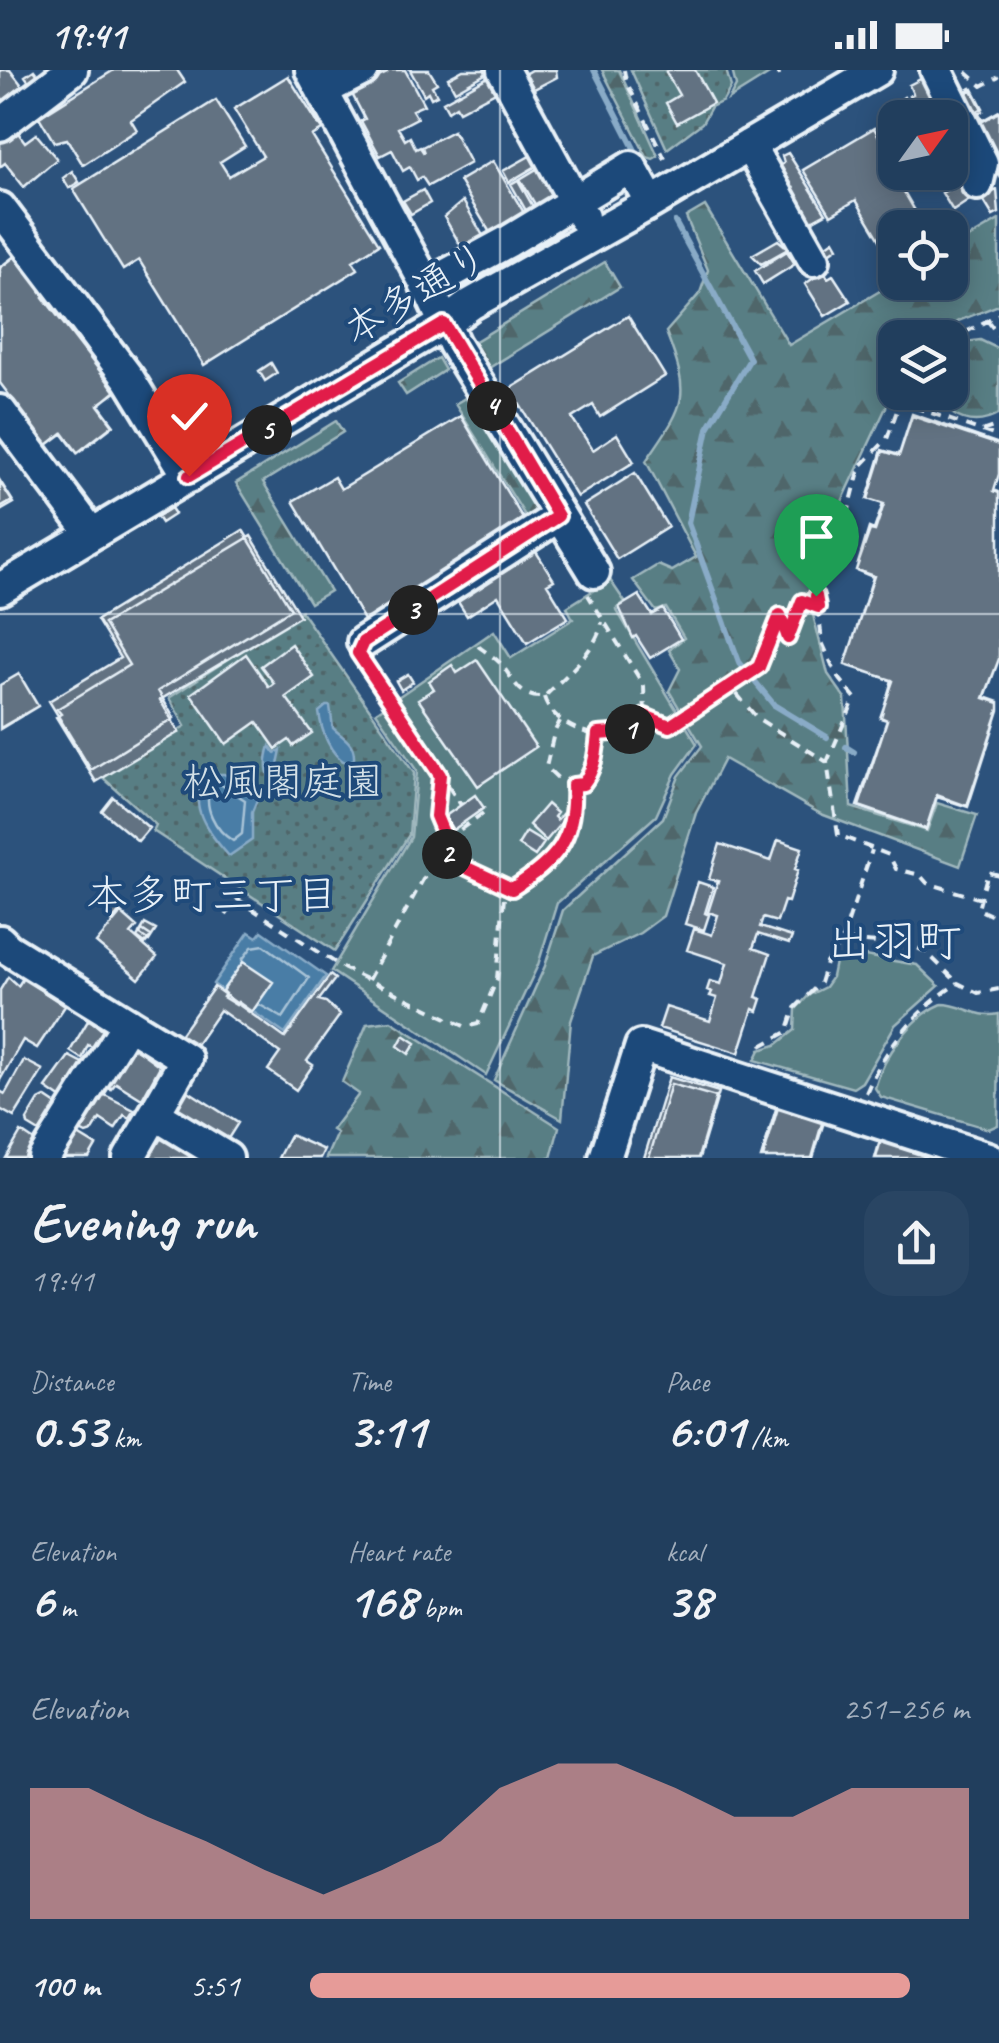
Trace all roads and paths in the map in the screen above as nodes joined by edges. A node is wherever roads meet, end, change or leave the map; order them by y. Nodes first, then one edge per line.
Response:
1 (72, 70) edge
2 (364, 70) edge
3 (624, 70) edge
4 (876, 70) edge
5 (936, 70) edge
6 (963, 70) edge
7 (506, 71) edge
8 (999, 77) edge
9 (317, 81) edge
10 (0, 125) edge
11 (749, 146) junction
12 (665, 159) dead end
13 (978, 184) dead end
14 (575, 201) junction
15 (651, 203) junction
16 (0, 208) edge
17 (593, 235) junction
18 (814, 260) dead end
19 (426, 286) junction
20 (999, 314) edge
21 (987, 320) junction
22 (444, 324) junction
23 (968, 330) edge
24 (999, 336) edge
25 (0, 410) edge
26 (897, 410) edge
27 (921, 410) edge
28 (999, 425) edge
29 (982, 431) junction
30 (999, 437) edge
31 (189, 476) junction
32 (558, 516) junction
33 (92, 534) junction
34 (594, 572) dead end
35 (0, 590) edge
36 (818, 607) junction
37 (363, 642) joint
38 (478, 646) dead end
39 (730, 686) junction
40 (544, 698) junction
41 (645, 716) junction
42 (560, 720) junction
43 (598, 734) junction
44 (827, 762) junction
45 (440, 775) junction
46 (573, 785) junction
47 (460, 804) dead end
48 (484, 813) dead end
49 (446, 840) junction
50 (872, 849) junction
51 (448, 855) junction
52 (999, 875) edge
53 (512, 889) junction
54 (981, 899) junction
55 (226, 915) dead end
56 (999, 919) edge
57 (842, 940) junction
58 (2, 950) edge
59 (368, 981) junction
60 (958, 984) junction
61 (999, 989) edge
62 (128, 1023) junction
63 (761, 1046) dead end
64 (156, 1115) junction
65 (856, 1116) junction
66 (44, 1158) edge
67 (129, 1158) edge
68 (227, 1158) edge
69 (606, 1158) edge
70 (988, 1158) edge

1 - 10 street
2 - 9 street
3 - 12 path
4 - 11 street, 本多通り
5 - 13 street
6 - 8 path
7 - 14 street
9 - 19 street
11 - 15 street, 本多通り
11 - 18 street
14 - 15 street
14 - 17 street
14 - 19 street
15 - 17 street, 本多通り
16 - 31 street
17 - 22 street, 本多通り
19 - 22 street
20 - 21 path
21 - 23 path
21 - 24 path
22 - 31 street, 本多通り
22 - 32 street
25 - 33 street
26 - 36 path
27 - 29 path
28 - 29 path
29 - 30 path
31 - 33 street, 本多通り
32 - 34 street
32 - 37 street
33 - 35 street, 本多通り
36 - 39 path
36 - 44 path
37 - 45 path
38 - 40 path
39 - 41 path
39 - 44 path
40 - 41 path
40 - 42 path
41 - 43 path
42 - 43 path
42 - 46 path
43 - 46 path
44 - 50 path
45 - 47 path
45 - 49 path
46 - 53 path
48 - 49 path
49 - 51 path
50 - 54 path
50 - 57 path
51 - 53 path
51 - 59 path
52 - 54 path
53 - 59 path
54 - 56 path
55 - 59 path
57 - 60 path
57 - 63 path
58 - 62 street
60 - 61 path
60 - 65 path
62 - 64 street
62 - 66 street
64 - 67 street
64 - 68 street
65 - 69 street
65 - 70 street

